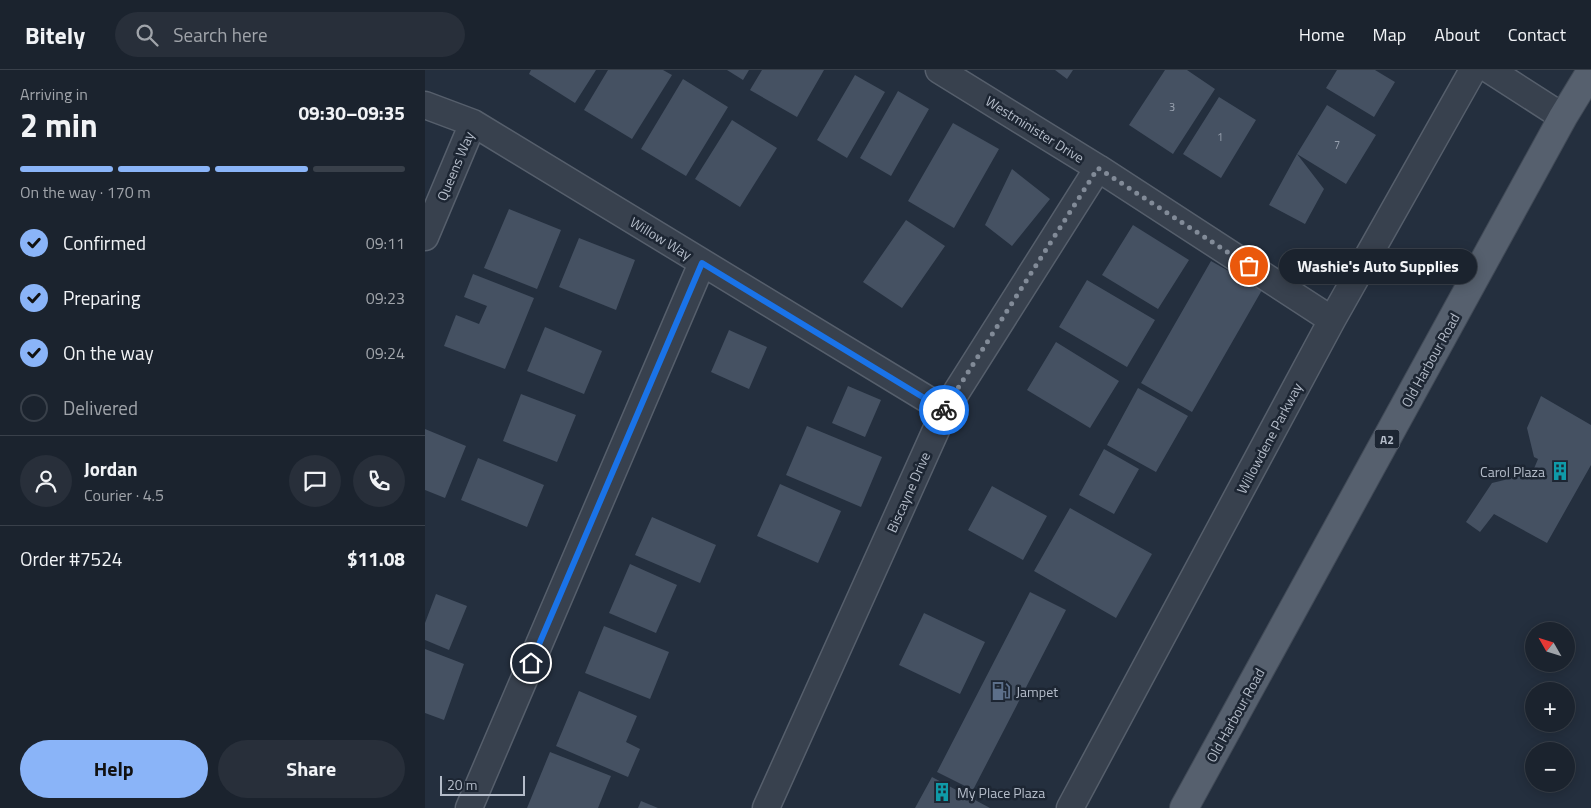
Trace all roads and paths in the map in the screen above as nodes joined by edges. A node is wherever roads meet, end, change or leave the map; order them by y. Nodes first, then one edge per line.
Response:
1 (939, 70) edge
2 (1473, 70) edge
3 (1490, 70) edge
4 (1591, 71) edge
5 (425, 105) edge
6 (1563, 117) junction
7 (473, 123) junction
8 (1098, 168) junction
9 (425, 237) edge
10 (702, 263) junction
11 (1332, 320) junction
12 (945, 410) junction
13 (469, 808) edge
14 (766, 808) edge
15 (1069, 808) edge
16 (1184, 808) edge

1 - 8 street, Westminister Drive
2 - 11 street, Willowdene Parkway
3 - 6 street
4 - 6 main road, Old Harbour Road / A2
5 - 7 street, Willow Way
6 - 16 main road, Old Harbour Road / A2
7 - 9 street, Queens Way
7 - 10 street, Willow Way
8 - 11 street, Westminister Drive
8 - 12 street, Biscayne Drive
10 - 12 street, Willow Way
10 - 13 street
11 - 15 street, Willowdene Parkway
12 - 14 street, Biscayne Drive

